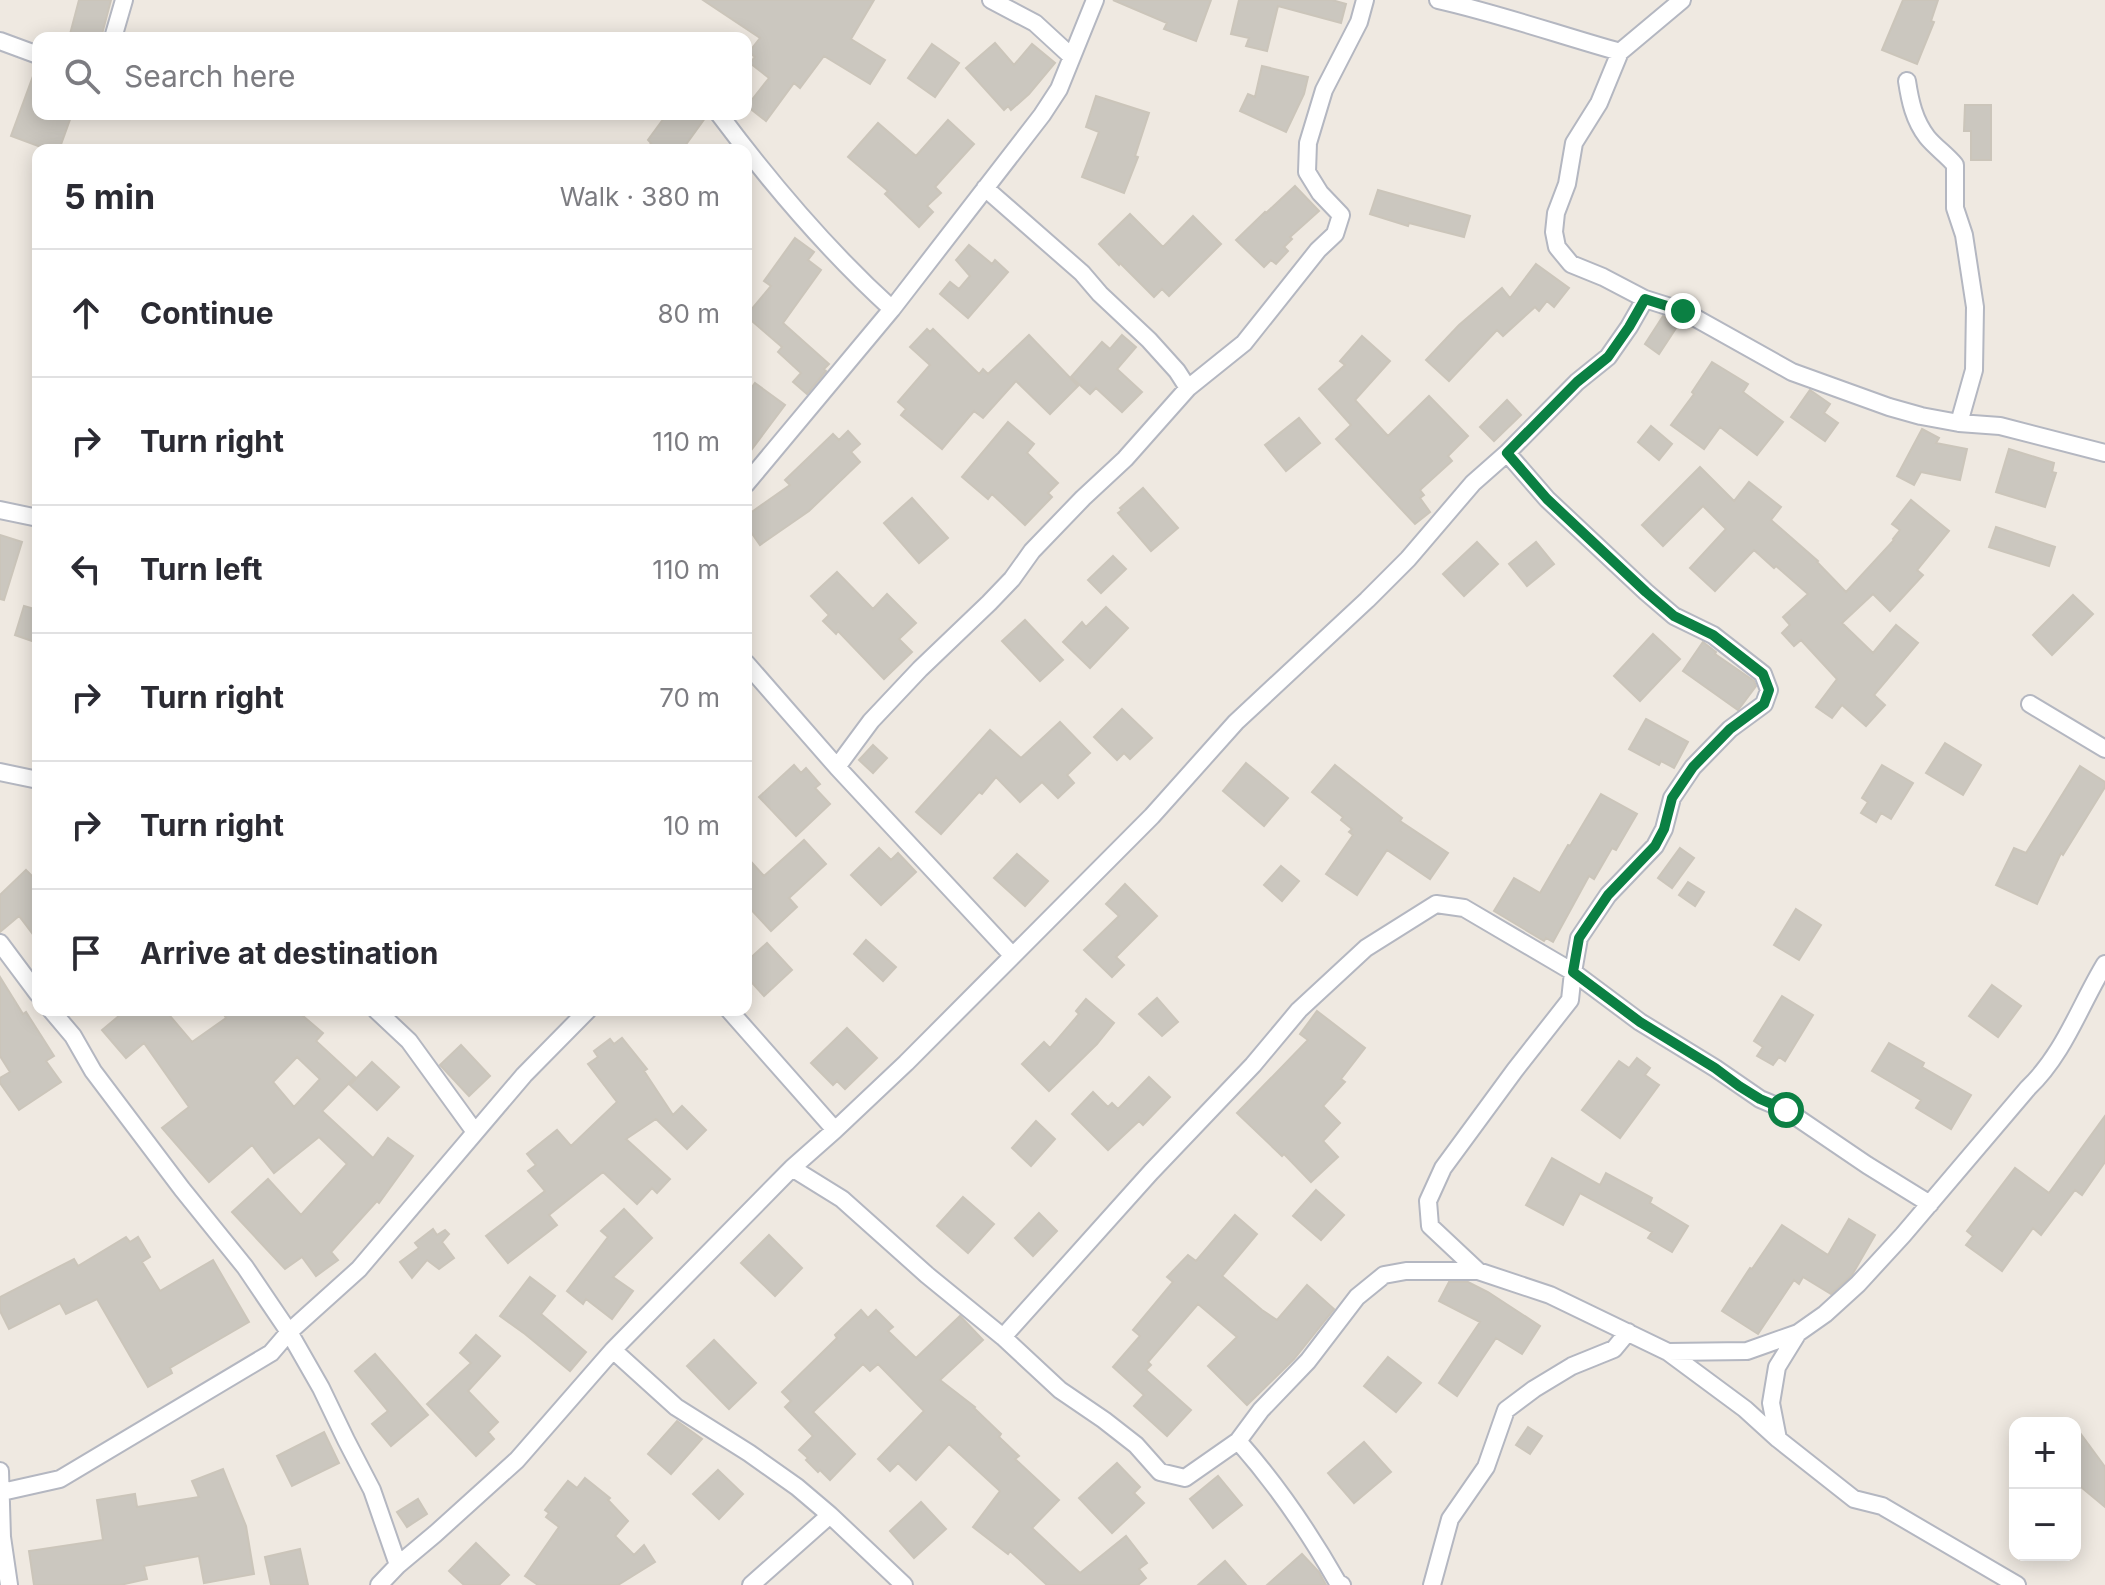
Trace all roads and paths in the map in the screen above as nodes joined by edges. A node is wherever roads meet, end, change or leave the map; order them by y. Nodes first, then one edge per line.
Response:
1 (124, 0) edge
2 (991, 0) edge
3 (1095, 0) edge
4 (1365, 0) edge
5 (1438, 0) edge
6 (1682, 0) edge
7 (115, 32) edge
8 (0, 41) edge
9 (1620, 52) junction
10 (32, 53) edge
11 (1072, 57) junction
12 (1907, 81) dead end
13 (723, 120) edge
14 (741, 144) edge
15 (752, 158) edge
16 (985, 188) junction
17 (1645, 299) junction
18 (892, 309) junction
19 (1188, 388) junction
20 (1959, 423) junction
21 (1507, 453) junction
22 (2105, 453) edge
23 (752, 477) edge
24 (0, 510) edge
25 (32, 517) edge
26 (752, 670) edge
27 (2030, 704) dead end
28 (2105, 749) edge
29 (837, 767) junction
30 (0, 772) edge
31 (32, 779) edge
32 (0, 943) edge
33 (1012, 955) junction
34 (2104, 966) edge
35 (1573, 972) junction
36 (32, 986) edge
37 (56, 1016) edge
38 (382, 1016) edge
39 (582, 1016) edge
40 (734, 1016) edge
41 (835, 1130) junction
42 (475, 1132) junction
43 (792, 1168) junction
44 (1930, 1204) junction
45 (1478, 1271) junction
46 (289, 1332) junction
47 (1628, 1332) junction
48 (1798, 1333) junction
49 (1003, 1337) junction
50 (613, 1350) junction
51 (1668, 1352) junction
52 (1778, 1439) junction
53 (1238, 1441) junction
54 (0, 1471) edge
55 (2, 1492) edge
56 (830, 1515) junction
57 (1, 1538) edge
58 (398, 1565) junction
59 (1339, 1584) edge
60 (9, 1585) edge
61 (379, 1585) edge
62 (751, 1585) edge
63 (904, 1585) edge
64 (1432, 1585) edge
65 (2017, 1585) edge

1 - 7 street
2 - 11 street
3 - 11 street
4 - 19 street
5 - 9 street
6 - 9 street
8 - 10 street
9 - 17 street
11 - 16 street
12 - 20 street
13 - 14 street
15 - 18 street
16 - 18 street
16 - 19 street
17 - 20 street
17 - 21 street
18 - 23 street
19 - 29 street
20 - 22 street
21 - 33 street
21 - 35 street
24 - 25 street
26 - 29 street
27 - 28 street
29 - 33 street
30 - 31 street
32 - 36 street
33 - 41 street
34 - 44 street
35 - 44 street
35 - 45 street
35 - 49 street
37 - 46 street
38 - 42 street
39 - 42 street
40 - 41 street
41 - 43 street
42 - 46 street
43 - 49 street
43 - 50 street
44 - 48 street
45 - 47 street
45 - 53 street
46 - 55 street
46 - 58 street
47 - 51 street
47 - 64 street
48 - 51 street
48 - 52 street
49 - 53 street
50 - 56 street
50 - 58 street
51 - 52 street
52 - 65 street
53 - 59 street
54 - 55 street
55 - 57 street
56 - 62 street
56 - 63 street
57 - 60 street
58 - 61 street

